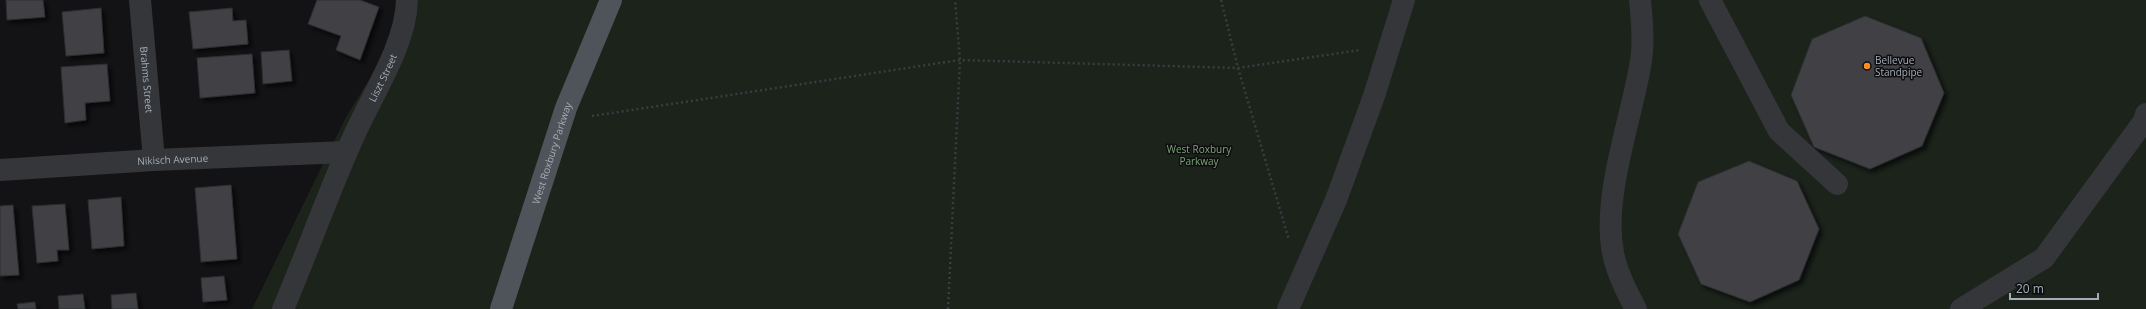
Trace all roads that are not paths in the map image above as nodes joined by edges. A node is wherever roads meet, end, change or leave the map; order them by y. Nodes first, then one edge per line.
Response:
1 (140, 0) edge
2 (407, 0) edge
3 (611, 0) edge
4 (1404, 0) edge
5 (1640, 0) edge
6 (1710, 0) edge
7 (2146, 114) edge
8 (346, 152) junction
9 (154, 160) junction
10 (0, 170) edge
11 (1837, 184) dead end
12 (283, 309) edge
13 (501, 309) edge
14 (1288, 309) edge
15 (1636, 309) edge
16 (1961, 309) edge

1 - 9 street, Brahms Street
2 - 8 street, Liszt Street
3 - 13 main road, West Roxbury Parkway
4 - 14 street
5 - 15 street
6 - 11 street
7 - 16 street
8 - 9 street, Nikisch Avenue
8 - 12 street
9 - 10 street, Nikisch Avenue

